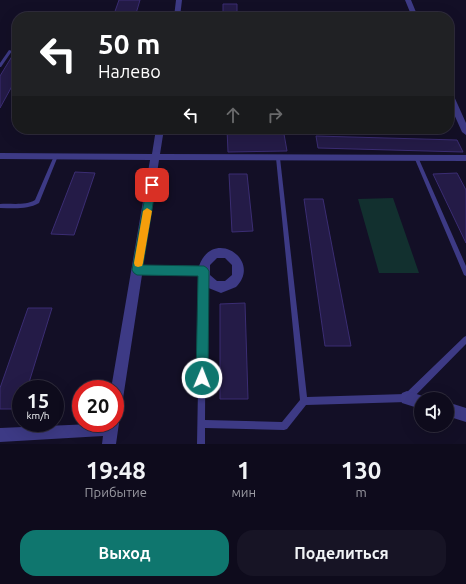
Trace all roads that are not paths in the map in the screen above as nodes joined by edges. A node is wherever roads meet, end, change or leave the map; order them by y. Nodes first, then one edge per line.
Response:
1 (180, 0) edge
2 (408, 0) edge
3 (178, 12) edge
4 (413, 12) edge
5 (10, 51) dead end
6 (0, 66) edge
7 (454, 105) edge
8 (466, 132) edge
9 (159, 134) edge
10 (0, 156) edge
11 (56, 156) junction
12 (156, 157) junction
13 (416, 157) junction
14 (278, 158) junction
15 (466, 158) edge
16 (0, 206) edge
17 (137, 270) junction
18 (204, 271) joint
19 (466, 272) edge
20 (466, 339) edge
21 (119, 380) edge
22 (407, 398) junction
23 (304, 400) junction
24 (414, 400) edge
25 (454, 411) edge
26 (466, 415) edge
27 (201, 424) junction
28 (72, 429) edge
29 (111, 432) edge
30 (0, 435) edge
31 (109, 444) edge
32 (201, 444) edge

1 - 3 street
2 - 4 street
5 - 6 lane
7 - 8 street
9 - 12 street
10 - 11 street
11 - 12 street
11 - 16 lane
12 - 14 street
12 - 17 street
13 - 14 street
13 - 15 street
13 - 19 lane
14 - 23 lane
17 - 18 street
17 - 21 street
18 - 27 lane
20 - 22 lane
22 - 23 lane
22 - 24 street
23 - 27 lane
25 - 26 street
27 - 32 lane
28 - 30 street
29 - 31 street

